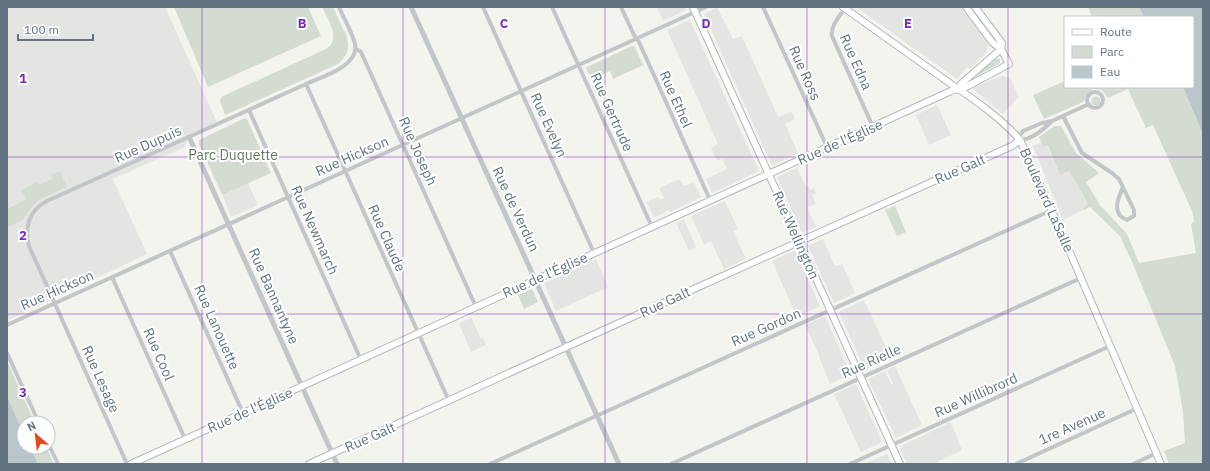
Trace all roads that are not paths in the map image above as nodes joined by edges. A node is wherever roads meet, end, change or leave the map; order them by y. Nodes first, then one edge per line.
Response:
1 (339, 7) edge
2 (411, 7) edge
3 (483, 7) edge
4 (552, 7) edge
5 (621, 7) edge
6 (706, 7) edge
7 (764, 7) edge
8 (975, 7) edge
9 (844, 8) edge
10 (968, 8) edge
11 (694, 10) edge
12 (989, 25) junction
13 (983, 30) junction
14 (636, 39) junction
15 (1001, 48) junction
16 (356, 49) junction
17 (579, 65) junction
18 (306, 84) junction
19 (959, 88) junction
20 (521, 91) junction
21 (1088, 104) dead end
22 (249, 110) junction
23 (1063, 116) junction
24 (462, 118) junction
25 (1052, 121) junction
26 (873, 127) junction
27 (189, 137) junction
28 (1020, 140) junction
29 (403, 145) junction
30 (827, 147) junction
31 (345, 171) junction
32 (768, 174) junction
33 (1123, 187) junction
34 (288, 197) junction
35 (710, 200) junction
36 (1052, 210) junction
37 (229, 224) junction
38 (652, 227) junction
39 (799, 241) junction
40 (170, 251) junction
41 (594, 253) junction
42 (112, 277) junction
43 (1081, 278) junction
44 (535, 280) junction
45 (54, 303) junction
46 (476, 307) junction
47 (830, 310) junction
48 (7, 324) edge
49 (419, 333) junction
50 (1110, 346) junction
51 (566, 347) junction
52 (7, 353) edge
53 (361, 360) junction
54 (861, 378) junction
55 (302, 387) junction
56 (449, 401) junction
57 (1138, 408) junction
58 (243, 413) junction
59 (35, 415) edge
60 (597, 416) junction
61 (186, 439) junction
62 (891, 446) junction
63 (1157, 453) junction
64 (332, 454) junction
65 (127, 464) edge
66 (131, 464) edge
67 (310, 464) edge
68 (337, 464) edge
69 (490, 464) edge
70 (619, 464) edge
71 (671, 464) edge
72 (850, 464) edge
73 (900, 464) edge
74 (1016, 464) edge
75 (1133, 464) edge
76 (1161, 464) edge

1 - 16 street, Rue Joseph
2 - 24 street, Rue de Verdun
3 - 20 street, Rue Evelyn
4 - 17 street, Rue Gertrude
5 - 14 street, Rue Ethel
6 - 11 street, Rue Hickson
7 - 30 street, Rue Ross
8 - 12 main road
9 - 19 main road, Boulevard LaSalle
9 - 26 street, Rue Edna
10 - 13 main road
11 - 14 street, Rue Hickson
11 - 32 main road, Rue Wellington
12 - 13 main road
12 - 15 main road
13 - 15 main road
14 - 17 street, Rue Hickson
14 - 35 street, Rue Ethel
15 - 19 main road, Rue de l'Église
15 - 19 main road, Rue de l'Église
16 - 18 street, Rue Dupuis
16 - 29 street, Rue Joseph
17 - 20 street, Rue Hickson
17 - 38 street, Rue Gertrude
18 - 22 street, Rue Dupuis
18 - 31 street, Rue Claude
19 - 26 main road, Rue de l'Église
19 - 28 main road, Boulevard LaSalle
20 - 24 street, Rue Hickson
20 - 41 street, Rue Evelyn
21 - 23 street, Rue Galt
22 - 27 street, Rue Dupuis
22 - 34 street, Rue Newmarch
23 - 25 street, Rue Galt
23 - 33 street
24 - 29 street, Rue Hickson
24 - 44 street, Rue de Verdun
25 - 28 street, Rue Galt
25 - 28 street, Rue Galt
26 - 30 main road, Rue de l'Église
27 - 37 street, Rue Bannantyne
27 - 45 street, Rue Dupuis
28 - 36 main road, Boulevard LaSalle
28 - 39 main road, Rue Galt
29 - 31 street, Rue Hickson
29 - 46 street, Rue Joseph
30 - 32 main road, Rue de l'Église
31 - 34 street, Rue Hickson
31 - 49 street, Rue Claude
32 - 35 main road, Rue de l'Église
32 - 39 main road, Rue Wellington
33 - 33 street
34 - 37 street, Rue Hickson
34 - 53 street, Rue Newmarch
35 - 38 main road, Rue de l'Église
36 - 43 main road, Boulevard LaSalle
36 - 47 street, Rue Gordon
37 - 40 street, Rue Hickson
37 - 55 street, Rue Bannantyne
38 - 41 main road, Rue de l'Église
39 - 47 main road, Rue Wellington
39 - 51 main road, Rue Galt
40 - 42 street, Rue Hickson
40 - 58 street, Rue Lanouette
41 - 44 main road, Rue de l'Église
42 - 45 street, Rue Hickson
42 - 61 street, Rue Cool
43 - 50 main road, Boulevard LaSalle
43 - 54 street, Rue Rielle
44 - 46 main road, Rue de l'Église
44 - 51 street, Rue de Verdun
45 - 48 street, Rue Hickson
45 - 65 street, Rue Lesage
46 - 49 main road, Rue de l'Église
47 - 54 main road, Rue Wellington
47 - 60 street, Rue Gordon
49 - 53 main road, Rue de l'Église
49 - 56 street, Rue Claude
50 - 57 main road, Boulevard LaSalle
50 - 62 street, Rue Willibrord
51 - 56 main road, Rue Galt
51 - 60 street, Rue de Verdun
52 - 59 street
53 - 55 main road, Rue de l'Église
54 - 62 main road, Rue Wellington
54 - 71 street, Rue Rielle
55 - 58 main road, Rue de l'Église
55 - 64 street, Rue Bannantyne
56 - 64 main road, Rue Galt
57 - 63 main road, Boulevard LaSalle
57 - 74 street, 1re Avenue
58 - 61 main road, Rue de l'Église
60 - 69 street, Rue Gordon
60 - 70 street, Rue de Verdun
61 - 66 main road, Rue de l'Église
62 - 72 street, Rue Willibrord
62 - 73 main road, Rue Wellington
63 - 75 street
63 - 76 main road, Boulevard LaSalle
64 - 67 main road, Rue Galt
64 - 68 street, Rue Bannantyne

